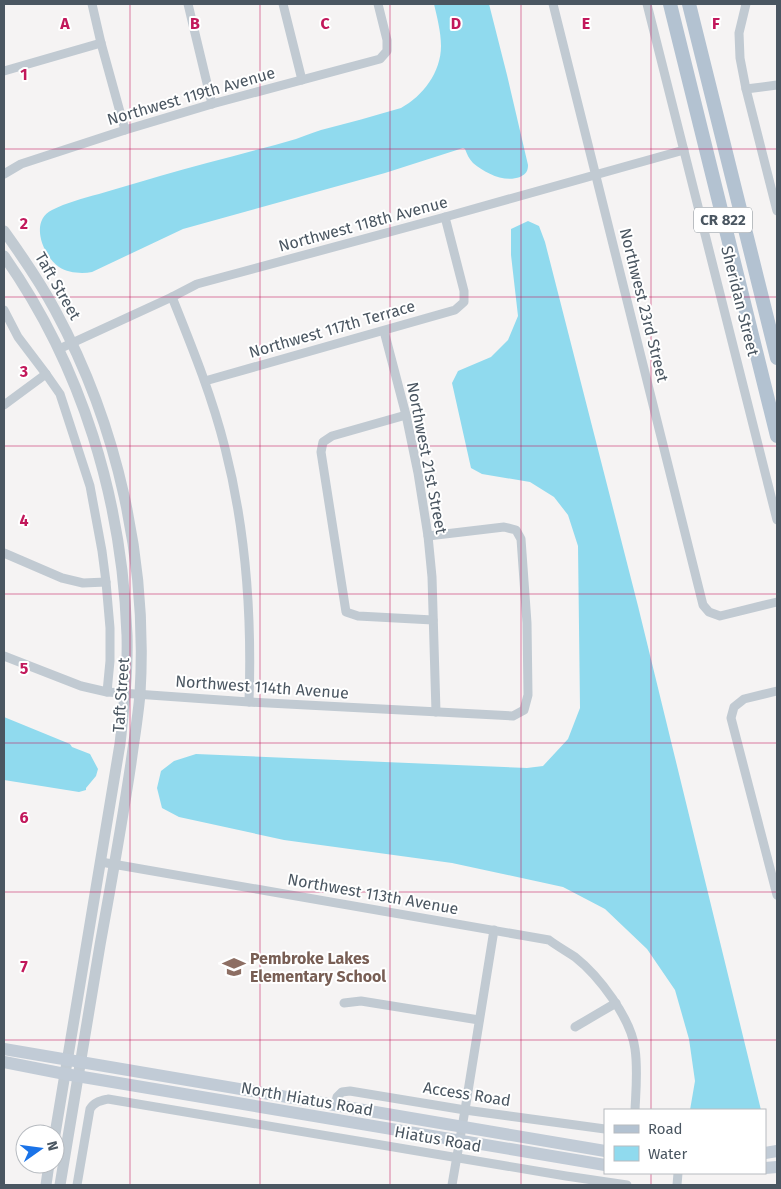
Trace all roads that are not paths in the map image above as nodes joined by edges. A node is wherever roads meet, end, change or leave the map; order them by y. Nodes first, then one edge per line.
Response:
1 (92, 4) edge
2 (188, 4) edge
3 (283, 4) edge
4 (378, 4) edge
5 (553, 4) edge
6 (647, 4) edge
7 (670, 4) edge
8 (689, 4) edge
9 (746, 4) edge
10 (101, 43) junction
11 (4, 71) edge
12 (302, 80) junction
13 (777, 85) edge
14 (746, 90) junction
15 (212, 104) junction
16 (125, 130) junction
17 (723, 140) junction
18 (704, 144) junction
19 (684, 150) junction
20 (4, 174) edge
21 (596, 175) junction
22 (777, 211) edge
23 (445, 217) junction
24 (4, 231) edge
25 (4, 256) edge
26 (172, 297) junction
27 (4, 310) edge
28 (384, 330) junction
29 (72, 343) junction
30 (59, 349) junction
31 (777, 358) edge
32 (46, 374) junction
33 (206, 381) junction
34 (4, 405) edge
35 (406, 415) junction
36 (777, 436) edge
37 (128, 514) junction
38 (114, 516) junction
39 (777, 520) edge
40 (428, 536) junction
41 (4, 553) edge
42 (106, 582) junction
43 (777, 602) edge
44 (433, 620) junction
45 (4, 656) edge
46 (777, 691) edge
47 (108, 692) junction
48 (125, 693) junction
49 (140, 695) junction
50 (249, 702) junction
51 (436, 712) junction
52 (101, 862) junction
53 (115, 865) junction
54 (777, 895) edge
55 (90, 923) junction
56 (104, 925) junction
57 (494, 930) junction
58 (344, 1003) dead end
59 (616, 1003) junction
60 (479, 1020) junction
61 (574, 1028) dead end
62 (4, 1049) edge
63 (68, 1060) junction
64 (4, 1062) edge
65 (81, 1063) junction
66 (72, 1075) junction
67 (172, 1078) junction
68 (170, 1092) junction
69 (335, 1106) junction
70 (635, 1109) edge
71 (466, 1110) junction
72 (58, 1124) edge
73 (462, 1127) junction
74 (604, 1129) edge
75 (460, 1141) junction
76 (604, 1151) edge
77 (457, 1158) junction
78 (604, 1165) edge
79 (60, 1185) edge
80 (77, 1185) edge
81 (452, 1185) edge
82 (627, 1185) edge

1 - 10 street
2 - 15 street
3 - 12 street
4 - 12 street, Northwest 119th Avenue
5 - 21 street, Northwest 23rd Street
6 - 19 street, Sheridan Street
7 - 18 main road, Sheridan Street / CR 822
8 - 17 main road, Sheridan Street / CR 822
9 - 14 street
10 - 11 street
10 - 16 street
12 - 15 street, Northwest 119th Avenue
13 - 14 street
14 - 22 street
15 - 16 street, Northwest 119th Avenue
16 - 20 street, Northwest 119th Avenue
17 - 18 main road
17 - 31 main road, Sheridan Street / CR 822
18 - 36 main road, Sheridan Street / CR 822
19 - 21 street, Northwest 118th Avenue
19 - 39 street, Sheridan Street
21 - 23 street, Northwest 118th Avenue
21 - 43 street, Northwest 23rd Street
23 - 26 street, Northwest 118th Avenue
23 - 28 street, Northwest 117th Terrace
24 - 29 street, Taft Street
25 - 30 street, Taft Street
26 - 29 street, Northwest 118th Avenue
26 - 33 street
27 - 32 street
28 - 33 street, Northwest 117th Terrace
28 - 35 street, Northwest 21st Street
29 - 30 street, Northwest 118th Avenue
29 - 37 street, Taft Street
30 - 38 street, Taft Street
32 - 34 street
32 - 42 street
33 - 50 street
35 - 40 street, Northwest 21st Street
35 - 44 street
37 - 38 street
37 - 49 street, Taft Street
38 - 48 street, Taft Street
40 - 44 street, Northwest 21st Street
40 - 51 street, Northwest 114th Avenue
41 - 42 street
42 - 47 street
44 - 51 street, Northwest 21st Street
45 - 47 street, Northwest 114th Avenue
46 - 54 street
47 - 48 street, Northwest 114th Avenue
48 - 49 street, Northwest 114th Avenue
48 - 52 street, Taft Street
49 - 50 street, Northwest 114th Avenue
49 - 53 street, Taft Street
50 - 51 street, Northwest 114th Avenue
52 - 53 street, Northwest 113th Avenue
52 - 55 street, Taft Street
53 - 56 street, Taft Street
53 - 57 street, Northwest 113th Avenue
55 - 56 street
55 - 63 street, Taft Street
56 - 65 street, Taft Street
57 - 59 street, Northwest 113th Avenue
57 - 60 street
58 - 60 street
59 - 61 street
59 - 70 street, Northwest 113th Avenue
60 - 71 street
62 - 63 main road, North Hiatus Road
63 - 65 main road, North Hiatus Road
63 - 66 street, Taft Street
64 - 66 main road, North Hiatus Road
65 - 66 street, Taft Street
65 - 67 main road, North Hiatus Road
66 - 68 main road, North Hiatus Road
66 - 72 street, Taft Street
66 - 79 street, Taft Street
67 - 68 main road
67 - 69 main road, North Hiatus Road
68 - 75 main road, North Hiatus Road
69 - 71 street, Access Road
69 - 73 main road, North Hiatus Road
71 - 73 street
71 - 74 street, Access Road
73 - 75 street
73 - 76 main road, North Hiatus Road
75 - 77 street
75 - 78 main road, North Hiatus Road
77 - 80 street, Hiatus Road
77 - 81 street
77 - 82 street, Hiatus Road

